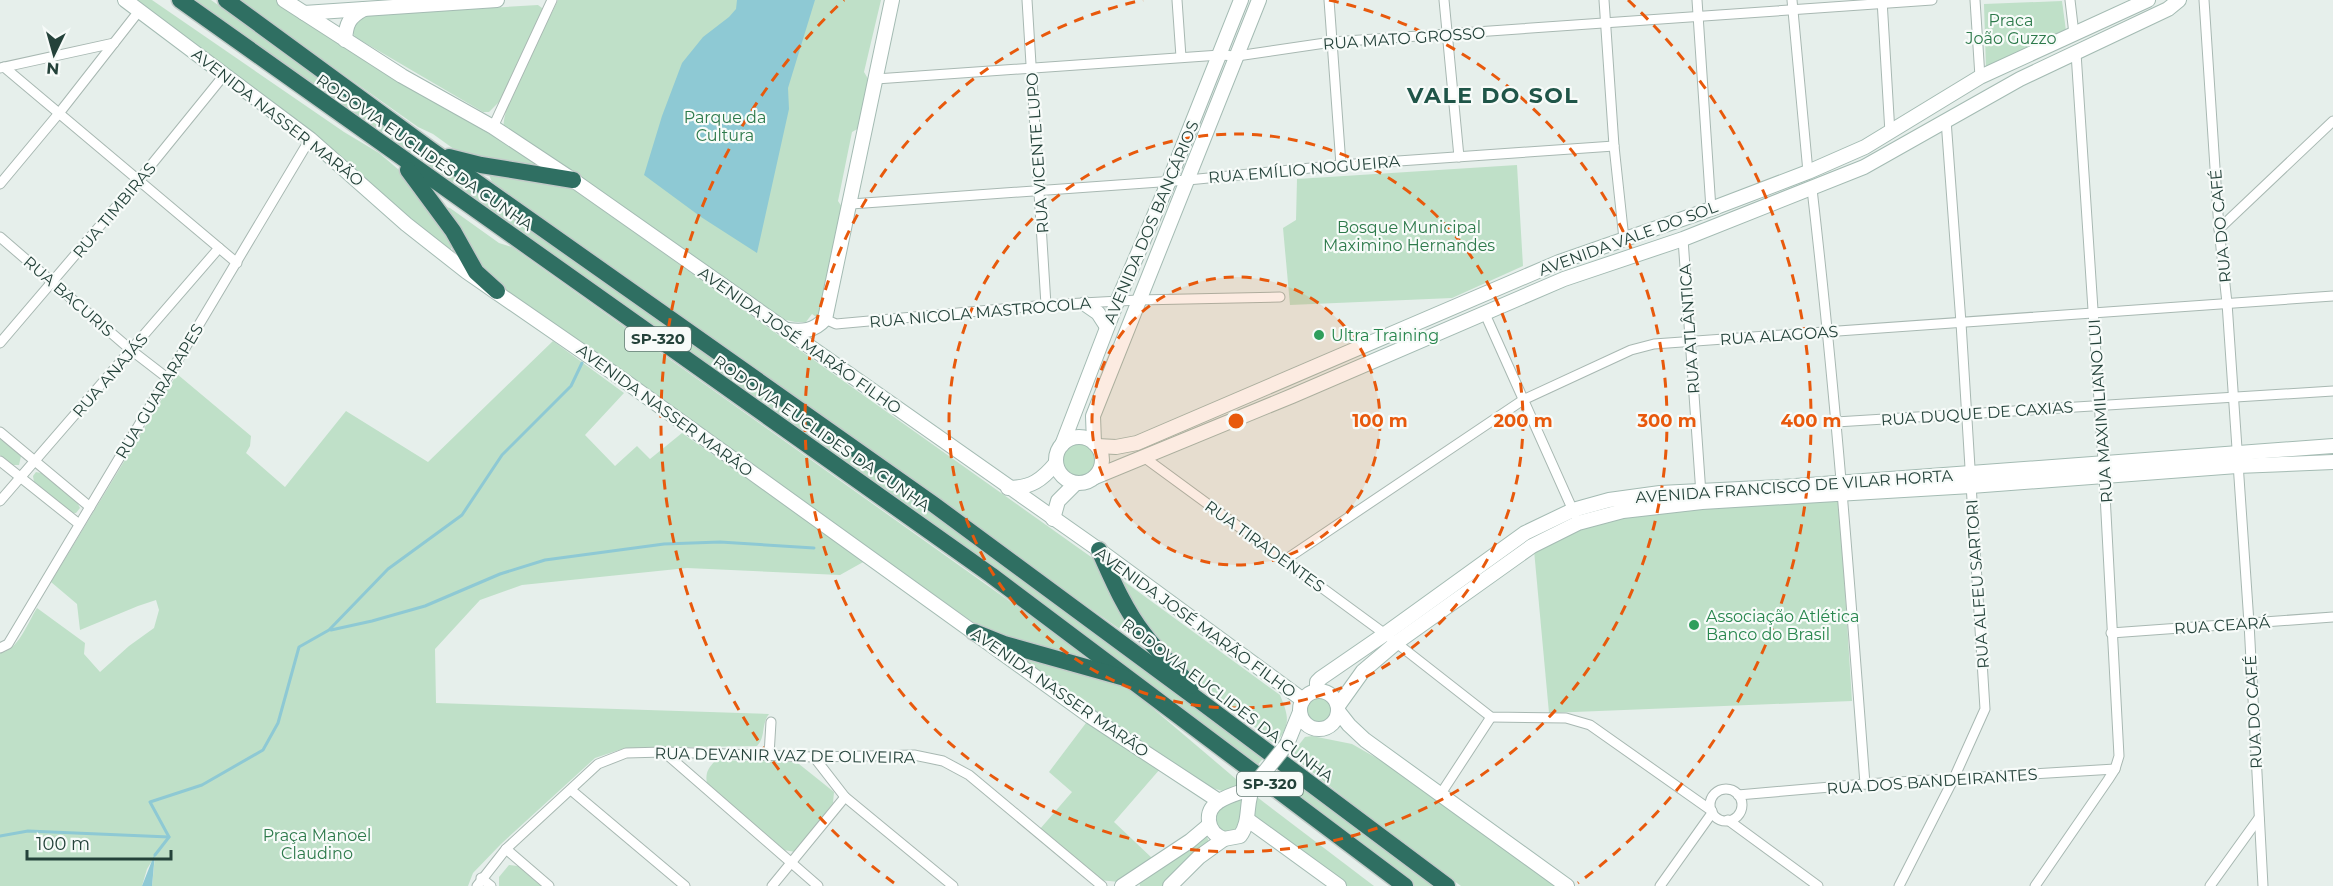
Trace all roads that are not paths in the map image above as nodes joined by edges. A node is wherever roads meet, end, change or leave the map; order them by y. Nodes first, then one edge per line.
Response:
1 (125, 0) edge
2 (180, 0) edge
3 (226, 0) edge
4 (284, 0) edge
5 (497, 0) edge
6 (552, 0) edge
7 (892, 0) edge
8 (1027, 0) edge
9 (1177, 0) edge
10 (1241, 0) edge
11 (1258, 0) edge
12 (1329, 0) edge
13 (1444, 0) edge
14 (1604, 0) edge
15 (1697, 0) edge
16 (1792, 0) edge
17 (1932, 0) edge
18 (1975, 0) edge
19 (2070, 0) edge
20 (2148, 0) edge
21 (2180, 0) edge
22 (2204, 0) edge
23 (448, 1) edge
24 (1882, 2) edge
25 (367, 7) junction
26 (1793, 10) junction
27 (139, 11) junction
28 (303, 13) junction
29 (1698, 16) junction
30 (1606, 24) junction
31 (1447, 34) junction
32 (2074, 34) junction
33 (345, 40) junction
34 (1332, 42) junction
35 (114, 43) junction
36 (2076, 53) junction
37 (1220, 55) junction
38 (1237, 56) junction
39 (1181, 57) junction
40 (2, 67) edge
41 (1031, 69) junction
42 (225, 74) junction
43 (1980, 77) junction
44 (876, 79) junction
45 (1990, 95) junction
46 (60, 112) junction
47 (1946, 120) junction
48 (2333, 121) edge
49 (493, 127) junction
50 (1890, 133) junction
51 (310, 140) junction
52 (1614, 146) junction
53 (1899, 148) junction
54 (431, 150) junction
55 (394, 153) junction
56 (1459, 157) junction
57 (1341, 165) junction
58 (1808, 172) junction
59 (139, 180) junction
60 (573, 180) junction
61 (1188, 180) junction
62 (1169, 181) junction
63 (0, 184) edge
64 (1812, 189) junction
65 (1040, 190) junction
66 (851, 204) junction
67 (1711, 208) junction
68 (1717, 227) junction
69 (2219, 229) junction
70 (0, 237) edge
71 (1624, 239) junction
72 (1683, 239) junction
73 (219, 248) junction
74 (1626, 257) junction
75 (237, 262) junction
76 (53, 282) junction
77 (496, 291) junction
78 (2333, 296) edge
79 (1280, 297) dead end
80 (1478, 298) junction
81 (1138, 300) junction
82 (1117, 302) junction
83 (2227, 303) junction
84 (1084, 304) junction
85 (1046, 305) junction
86 (2094, 313) junction
87 (1485, 314) junction
88 (825, 320) junction
89 (1961, 322) junction
90 (1107, 327) junction
91 (787, 330) junction
92 (1828, 331) junction
93 (1690, 341) junction
94 (0, 344) edge
95 (131, 350) junction
96 (166, 377) junction
97 (1285, 380) junction
98 (2333, 391) edge
99 (1292, 396) junction
100 (2232, 397) junction
101 (1523, 400) junction
102 (1227, 405) junction
103 (2100, 405) junction
104 (1967, 414) junction
105 (1233, 421) junction
106 (1836, 422) junction
107 (0, 432) edge
108 (1137, 443) junction
109 (1062, 445) junction
110 (1095, 445) junction
111 (2331, 446) edge
112 (2279, 449) junction
113 (1145, 458) junction
114 (2236, 459) junction
115 (0, 460) edge
116 (35, 462) junction
117 (2331, 462) edge
118 (1056, 463) junction
119 (2280, 464) junction
120 (2104, 469) junction
121 (20, 477) junction
122 (1095, 477) junction
123 (1971, 480) junction
124 (1076, 483) junction
125 (1008, 488) junction
126 (1842, 488) junction
127 (1701, 497) junction
128 (0, 501) edge
129 (90, 507) junction
130 (1576, 517) junction
131 (1053, 519) junction
132 (79, 524) junction
133 (1098, 550) junction
134 (1285, 560) junction
135 (2333, 617) edge
136 (2249, 623) junction
137 (974, 632) junction
138 (2111, 633) junction
139 (1391, 639) junction
140 (4, 646) edge
141 (1134, 681) junction
142 (1317, 691) junction
143 (1204, 704) junction
144 (1302, 706) junction
145 (1338, 709) junction
146 (1491, 717) junction
147 (771, 722) dead end
148 (1321, 729) junction
149 (1288, 742) junction
150 (664, 752) junction
151 (768, 755) junction
152 (814, 757) junction
153 (2115, 769) junction
154 (1954, 778) junction
155 (1866, 783) junction
156 (1254, 786) junction
157 (571, 790) junction
158 (1440, 795) junction
159 (1738, 795) junction
160 (1749, 795) junction
161 (845, 797) junction
162 (1219, 801) junction
163 (1741, 805) junction
164 (1712, 815) junction
165 (2259, 818) junction
166 (1248, 820) junction
167 (1728, 820) junction
168 (1209, 825) junction
169 (1224, 839) junction
170 (506, 849) junction
171 (792, 864) junction
172 (479, 882) edge
173 (1129, 884) edge
174 (491, 886) edge
175 (549, 886) edge
176 (685, 886) edge
177 (772, 886) edge
178 (818, 886) edge
179 (953, 886) edge
180 (1102, 886) edge
181 (1170, 886) edge
182 (1339, 886) edge
183 (1406, 886) edge
184 (1447, 886) edge
185 (1567, 886) edge
186 (1660, 886) edge
187 (1818, 886) edge
188 (1899, 886) edge
189 (2035, 886) edge
190 (2210, 886) edge
191 (2263, 886) edge

1 - 27 main road, AVENIDA NASSER MARÃO
2 - 55 highway, RODOVIA EUCLIDES DA CUNHA / SP-320
3 - 54 highway, RODOVIA EUCLIDES DA CUNHA / SP-320
4 - 28 main road, AVENIDA JOSÉ MARÃO FILHO
5 - 23 main road
6 - 49 street
7 - 44 main road
8 - 41 street, RUA VICENTE LUPO
9 - 39 street
10 - 37 main road, AVENIDA DOS BANCÁRIOS
11 - 38 main road, AVENIDA DOS BANCÁRIOS
12 - 34 street
13 - 31 street
14 - 30 street
15 - 29 street
16 - 26 street
17 - 24 street, RUA MATO GROSSO
18 - 43 street
19 - 32 street
20 - 32 main road, AVENIDA VALE DO SOL
21 - 36 main road, AVENIDA VALE DO SOL
22 - 69 street, RUA DO CAFÉ
23 - 25 main road
24 - 26 street, RUA MATO GROSSO
24 - 50 street
25 - 28 main road
25 - 33 main road
26 - 29 street, RUA MATO GROSSO
26 - 58 street
27 - 35 street
27 - 42 main road, AVENIDA NASSER MARÃO
28 - 33 main road, AVENIDA JOSÉ MARÃO FILHO
29 - 30 street, RUA MATO GROSSO
29 - 67 street
30 - 31 street, RUA MATO GROSSO
30 - 52 street
31 - 34 street, RUA MATO GROSSO
31 - 56 street
32 - 36 main road
32 - 43 main road, AVENIDA VALE DO SOL
33 - 49 main road, AVENIDA JOSÉ MARÃO FILHO
34 - 38 street, RUA MATO GROSSO
34 - 57 street
35 - 40 street
35 - 46 street
36 - 45 main road, AVENIDA VALE DO SOL
36 - 86 street, RUA MAXIMILIANO LUI
37 - 38 street, RUA MATO GROSSO
37 - 39 street, RUA MATO GROSSO
37 - 62 main road, AVENIDA DOS BANCÁRIOS
38 - 61 main road, AVENIDA DOS BANCÁRIOS
39 - 41 street, RUA MATO GROSSO
40 - 46 street
41 - 44 street, RUA MATO GROSSO
41 - 65 street, RUA VICENTE LUPO
42 - 51 main road, AVENIDA NASSER MARÃO
42 - 59 street, RUA TIMBIRAS
43 - 45 main road
43 - 50 main road, AVENIDA VALE DO SOL
44 - 66 main road
45 - 47 main road, AVENIDA VALE DO SOL
46 - 59 street
46 - 63 street
47 - 53 main road, AVENIDA VALE DO SOL
47 - 89 street, RUA ALFEU SARTORI
48 - 69 street
49 - 60 main road, AVENIDA JOSÉ MARÃO FILHO
50 - 53 main road
50 - 58 main road, AVENIDA VALE DO SOL
51 - 75 street, RUA GUARARAPES
51 - 77 main road, AVENIDA NASSER MARÃO
52 - 56 street, RUA EMÍLIO NOGUEIRA
52 - 71 street
53 - 64 main road, AVENIDA VALE DO SOL
54 - 60 highway
54 - 143 highway, RODOVIA EUCLIDES DA CUNHA / SP-320
55 - 77 highway
55 - 141 highway, RODOVIA EUCLIDES DA CUNHA / SP-320
56 - 57 street, RUA EMÍLIO NOGUEIRA
57 - 61 street, RUA EMÍLIO NOGUEIRA
58 - 64 main road
58 - 67 main road, AVENIDA VALE DO SOL
59 - 73 street
59 - 76 street, RUA TIMBIRAS
60 - 91 main road, AVENIDA JOSÉ MARÃO FILHO
61 - 62 street, RUA EMÍLIO NOGUEIRA
61 - 81 main road, AVENIDA DOS BANCÁRIOS
62 - 65 street, RUA EMÍLIO NOGUEIRA
62 - 82 main road, AVENIDA DOS BANCÁRIOS
64 - 68 main road, AVENIDA VALE DO SOL
64 - 92 street
65 - 66 street, RUA EMÍLIO NOGUEIRA
65 - 85 street, RUA VICENTE LUPO
66 - 88 main road
67 - 68 main road
67 - 71 main road, AVENIDA VALE DO SOL
68 - 72 main road, AVENIDA VALE DO SOL
69 - 83 street, RUA DO CAFÉ
70 - 76 street, RUA BACURIS
71 - 74 main road
71 - 80 main road, AVENIDA VALE DO SOL
72 - 74 main road, AVENIDA VALE DO SOL
72 - 93 street, RUA ATLÂNTICA
73 - 75 street
73 - 95 street, RUA ANAJÁS
74 - 87 main road, AVENIDA VALE DO SOL
75 - 96 street, RUA GUARARAPES
76 - 94 street, RUA TIMBIRAS
76 - 95 street, RUA BACURIS
77 - 137 main road, AVENIDA NASSER MARÃO
78 - 83 street, RUA ALAGOAS
79 - 81 street, RUA NICOLA MASTROCOLA
80 - 87 main road
80 - 97 main road, AVENIDA VALE DO SOL
81 - 82 street, RUA NICOLA MASTROCOLA
81 - 110 main road, AVENIDA DOS BANCÁRIOS
82 - 84 street, RUA NICOLA MASTROCOLA
82 - 90 main road, AVENIDA DOS BANCÁRIOS
83 - 86 street, RUA ALAGOAS
83 - 100 street, RUA DO CAFÉ
84 - 85 street, RUA NICOLA MASTROCOLA
84 - 90 main road
85 - 88 street, RUA NICOLA MASTROCOLA
86 - 89 street, RUA ALAGOAS
86 - 103 street, RUA MAXIMILIANO LUI
87 - 99 main road, AVENIDA VALE DO SOL
87 - 101 street
88 - 91 main road
89 - 92 street, RUA ALAGOAS
89 - 104 street, RUA ALFEU SARTORI
90 - 109 main road, AVENIDA DOS BANCÁRIOS
91 - 125 main road, AVENIDA JOSÉ MARÃO FILHO
92 - 93 street, RUA ALAGOAS
92 - 106 street
93 - 101 street, RUA ALAGOAS
93 - 127 street, RUA ATLÂNTICA
95 - 96 street, RUA BACURIS
95 - 116 street, RUA ANAJÁS
96 - 129 street, RUA GUARARAPES
97 - 99 main road
97 - 102 main road, AVENIDA VALE DO SOL
98 - 100 street, RUA DUQUE DE CAXIAS
99 - 105 main road, AVENIDA VALE DO SOL
100 - 103 street, RUA DUQUE DE CAXIAS
100 - 114 street, RUA DO CAFÉ
101 - 130 street
101 - 134 street, RUA ALAGOAS
102 - 105 main road
102 - 108 main road, AVENIDA VALE DO SOL
103 - 104 street, RUA DUQUE DE CAXIAS
103 - 120 street, RUA MAXIMILIANO LUI
104 - 106 street, RUA DUQUE DE CAXIAS
104 - 123 street, RUA ALFEU SARTORI
105 - 113 main road, AVENIDA VALE DO SOL
106 - 126 street
107 - 116 street
108 - 110 main road, AVENIDA VALE DO SOL
108 - 113 main road
109 - 110 main road
109 - 118 main road
110 - 122 main road
111 - 112 main road, AVENIDA FRANCISCO DE VILAR HORTA
111 - 117 main road
112 - 114 main road, AVENIDA FRANCISCO DE VILAR HORTA
112 - 119 main road
113 - 122 main road, AVENIDA VALE DO SOL
113 - 134 street, RUA TIRADENTES
114 - 119 main road, AVENIDA FRANCISCO DE VILAR HORTA
114 - 120 main road, AVENIDA FRANCISCO DE VILAR HORTA
114 - 136 street, RUA DO CAFÉ
115 - 121 street
116 - 121 street, RUA ANAJÁS
116 - 129 street
117 - 119 main road, AVENIDA FRANCISCO DE VILAR HORTA
118 - 124 main road
118 - 125 main road
120 - 123 main road, AVENIDA FRANCISCO DE VILAR HORTA
120 - 138 street, RUA MAXIMILIANO LUI
121 - 128 street, RUA ANAJÁS
121 - 132 street
122 - 124 main road
123 - 126 main road, AVENIDA FRANCISCO DE VILAR HORTA
123 - 154 street, RUA ALFEU SARTORI
124 - 131 main road
125 - 131 main road, AVENIDA JOSÉ MARÃO FILHO
126 - 127 main road, AVENIDA FRANCISCO DE VILAR HORTA
126 - 155 street
127 - 130 main road, AVENIDA FRANCISCO DE VILAR HORTA
129 - 132 street, RUA GUARARAPES
130 - 139 main road, AVENIDA FRANCISCO DE VILAR HORTA
131 - 133 main road, AVENIDA JOSÉ MARÃO FILHO
132 - 140 street, RUA GUARARAPES
133 - 143 highway
133 - 144 main road, AVENIDA JOSÉ MARÃO FILHO
134 - 139 street, RUA TIRADENTES
135 - 136 street, RUA CEARÁ
136 - 138 street, RUA CEARÁ
136 - 165 street, RUA DO CAFÉ
137 - 141 highway
137 - 162 main road, AVENIDA NASSER MARÃO
138 - 153 street, RUA MAXIMILIANO LUI
139 - 142 main road, AVENIDA FRANCISCO DE VILAR HORTA
139 - 145 main road, AVENIDA FRANCISCO DE VILAR HORTA
139 - 146 street, RUA TIRADENTES
141 - 183 highway, RODOVIA EUCLIDES DA CUNHA / SP-320
142 - 144 main road
142 - 145 main road
143 - 184 highway, RODOVIA EUCLIDES DA CUNHA / SP-320
144 - 148 main road
144 - 149 main road
145 - 148 main road
145 - 158 main road
146 - 158 street
146 - 164 street
147 - 151 street
148 - 149 main road
149 - 156 main road, bridge
150 - 151 street, RUA DEVANIR VAZ DE OLIVEIRA
150 - 157 street, RUA DEVANIR VAZ DE OLIVEIRA
150 - 171 street
151 - 152 street, RUA DEVANIR VAZ DE OLIVEIRA
152 - 161 street
152 - 180 street, RUA DEVANIR VAZ DE OLIVEIRA
153 - 154 street, RUA DOS BANDEIRANTES
153 - 189 street
154 - 155 street, RUA DOS BANDEIRANTES
154 - 188 street, RUA ALFEU SARTORI
155 - 160 street, RUA DOS BANDEIRANTES
156 - 162 main road
156 - 166 main road
157 - 170 street, RUA DEVANIR VAZ DE OLIVEIRA
157 - 176 street
158 - 185 main road
159 - 160 street, RUA DOS BANDEIRANTES
159 - 163 street
159 - 164 street
160 - 163 street
161 - 171 street
161 - 179 street
162 - 168 main road
163 - 167 street
164 - 167 street
164 - 186 street
165 - 190 street
165 - 191 street, RUA DO CAFÉ
166 - 169 main road
166 - 182 main road
167 - 187 street
168 - 169 main road
168 - 173 main road
169 - 181 main road
170 - 172 street, RUA DEVANIR VAZ DE OLIVEIRA
170 - 175 street
171 - 177 street
171 - 178 street
172 - 174 street

